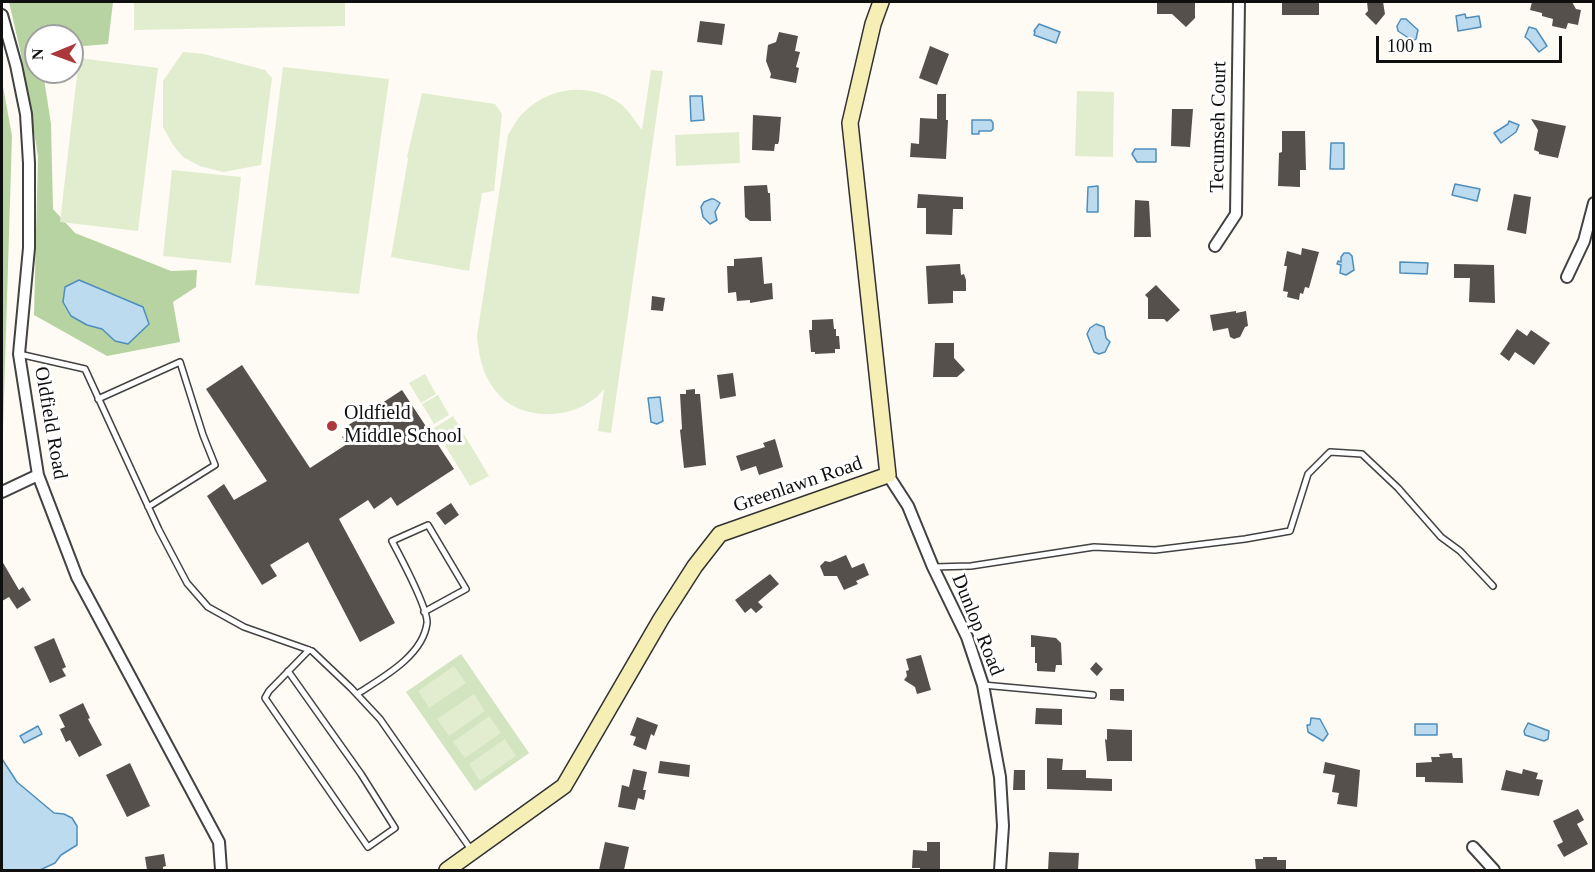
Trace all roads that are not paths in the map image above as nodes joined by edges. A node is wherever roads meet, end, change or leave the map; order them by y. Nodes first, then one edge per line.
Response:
1 (881, 2) edge
2 (1239, 2) edge
3 (2, 15) edge
4 (1593, 203) edge
5 (1215, 246) dead end
6 (1567, 277) dead end
7 (20, 354) junction
8 (98, 399) junction
9 (888, 475) junction
10 (38, 476) junction
11 (2, 492) edge
12 (148, 507) junction
13 (933, 567) junction
14 (1493, 586) dead end
15 (424, 612) junction
16 (309, 650) junction
17 (288, 671) junction
18 (983, 686) junction
19 (357, 694) junction
20 (1093, 694) dead end
21 (1473, 847) dead end
22 (473, 852) junction
23 (221, 870) edge
24 (447, 870) edge
25 (1000, 870) edge
26 (1494, 870) edge

1 - 9 main road, Greenlawn Road
2 - 5 street, Tecumseh Court
3 - 7 street, Oldfield Road
4 - 6 street
7 - 8 lane
7 - 10 street, Oldfield Road
8 - 12 lane
8 - 12 lane
9 - 13 street, Dunlop Road
9 - 22 main road, Greenlawn Road
10 - 11 street
10 - 23 street, Oldfield Road
12 - 16 lane
13 - 14 lane
13 - 18 street, Dunlop Road
15 - 15 lane
15 - 19 lane
16 - 17 lane
16 - 19 lane
17 - 17 lane
18 - 20 lane
18 - 25 street, Dunlop Road
19 - 22 lane
21 - 26 street
22 - 24 main road, Greenlawn Road

